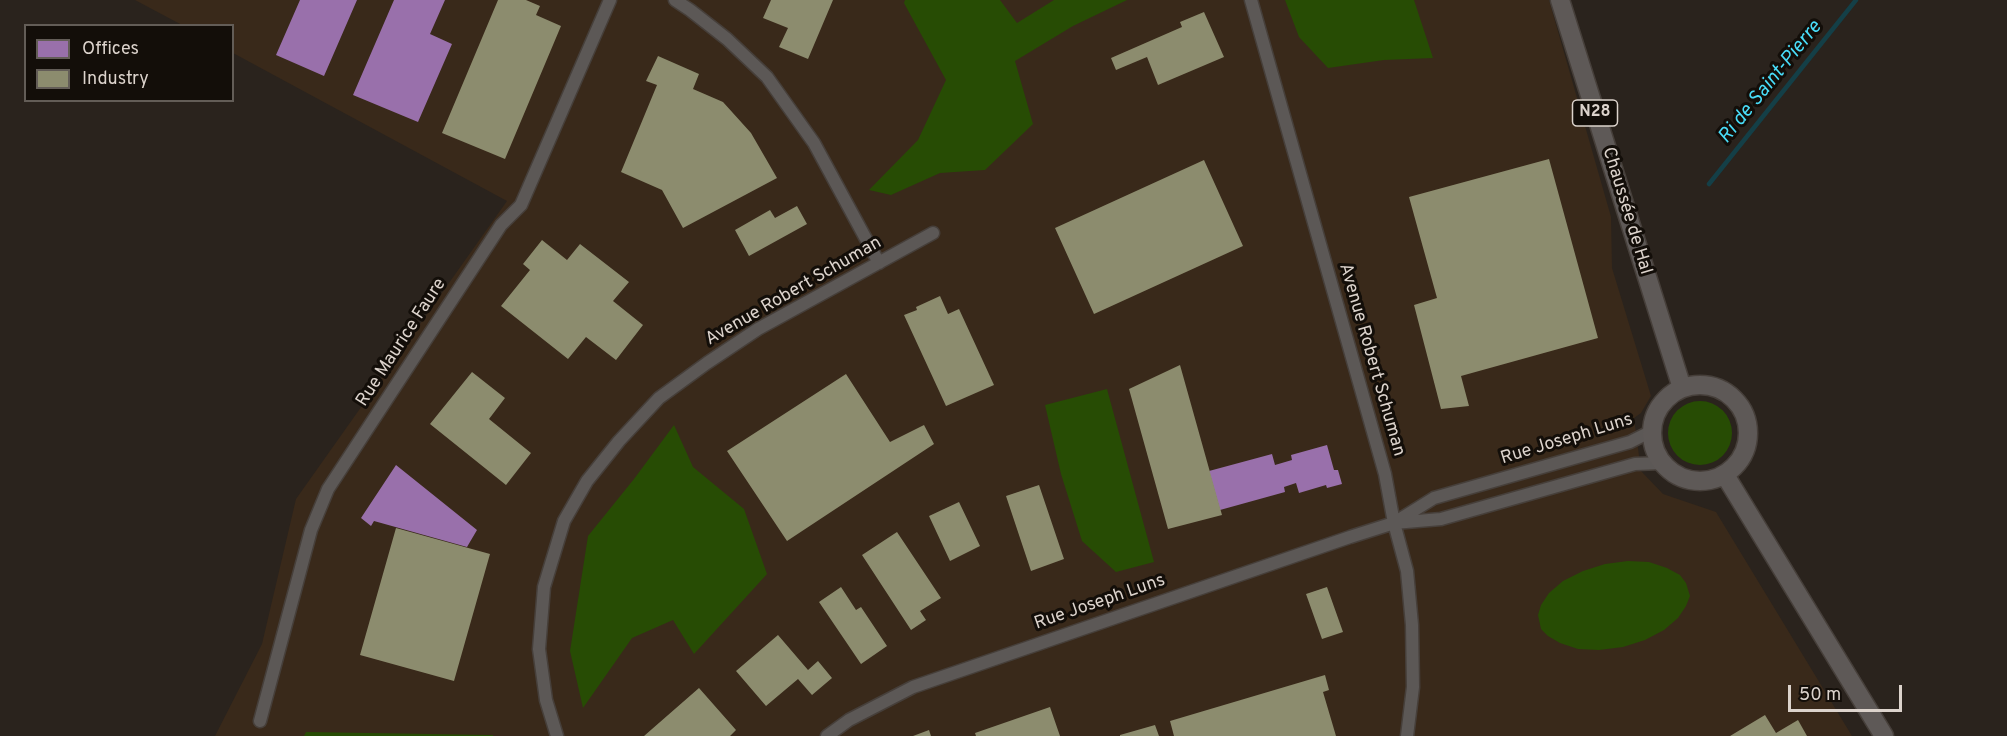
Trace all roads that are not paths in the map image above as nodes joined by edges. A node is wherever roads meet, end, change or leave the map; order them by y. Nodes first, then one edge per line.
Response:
1 (610, 0) edge
2 (675, 0) edge
3 (1251, 0) edge
4 (1560, 0) edge
5 (933, 233) dead end
6 (879, 263) junction
7 (1682, 388) junction
8 (1652, 431) junction
9 (1662, 464) junction
10 (1725, 475) junction
11 (1394, 523) junction
12 (260, 722) dead end
13 (557, 736) edge
14 (827, 736) edge
15 (1407, 736) edge
16 (1884, 736) edge

1 - 12 street, Rue Maurice Faure
2 - 6 street
3 - 11 street, Avenue Robert Schuman
4 - 7 main road, Chaussée de Hal / N28
5 - 6 street, Avenue Robert Schuman
6 - 13 street, Avenue Robert Schuman
7 - 8 main road
7 - 10 main road
8 - 9 main road
8 - 11 street, Rue Joseph Luns
9 - 10 main road
9 - 11 street, Rue Joseph Luns
10 - 16 main road
11 - 14 street, Rue Joseph Luns
11 - 15 street, Avenue Robert Schuman

